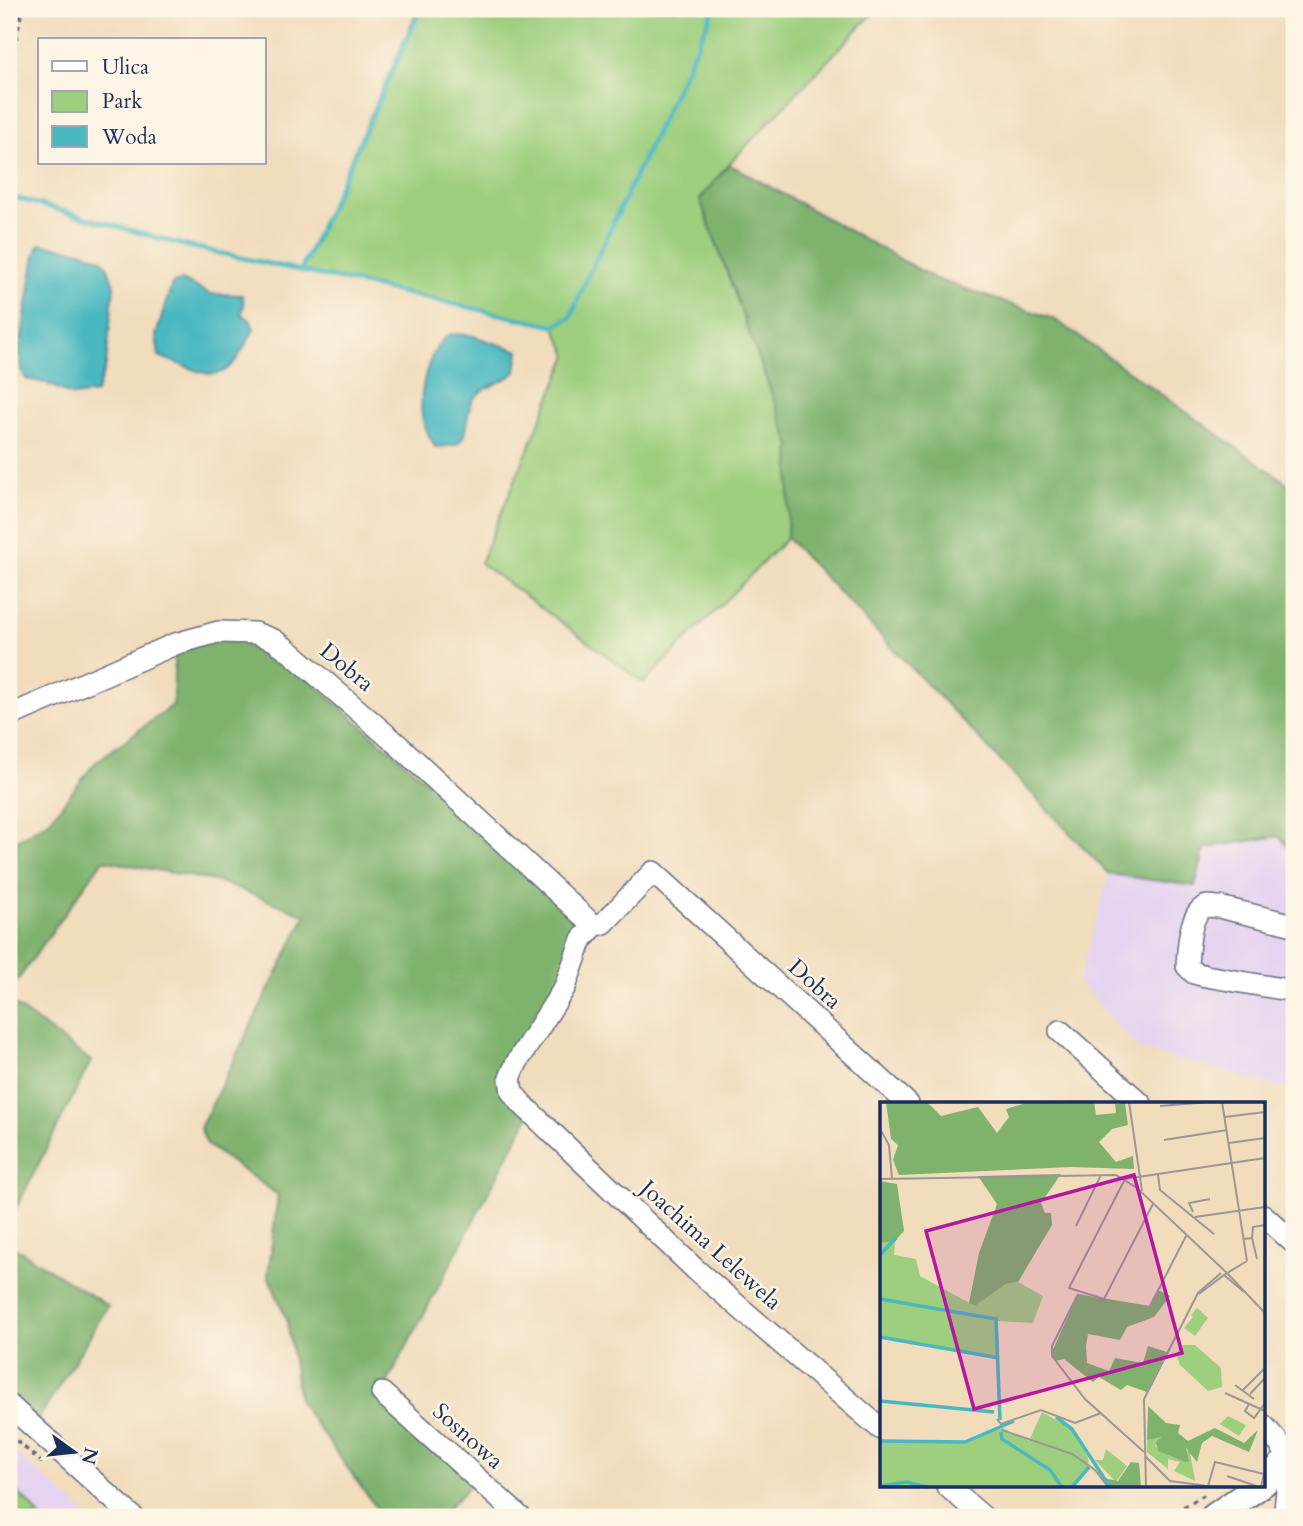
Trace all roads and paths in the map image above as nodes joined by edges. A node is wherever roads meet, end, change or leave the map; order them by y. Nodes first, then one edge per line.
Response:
1 (22, 9) edge
2 (9, 78) edge
3 (9, 716) edge
4 (1294, 925) edge
5 (594, 926) junction
6 (1294, 991) edge
7 (1060, 1031) dead end
8 (512, 1092) joint
9 (906, 1102) edge
10 (1139, 1102) edge
11 (1264, 1215) edge
12 (1294, 1243) edge
13 (382, 1393) dead end
14 (9, 1405) edge
15 (1264, 1426) edge
16 (880, 1428) edge
17 (1293, 1456) edge
18 (1264, 1481) edge
19 (949, 1488) edge
20 (1252, 1488) edge
21 (1210, 1506) edge
22 (133, 1517) edge
23 (520, 1517) edge
24 (983, 1517) edge
25 (1166, 1517) edge
26 (1284, 1517) edge

1 - 2 path
3 - 5 street, Dobra
4 - 6 street
5 - 8 street, Dobra
5 - 9 street, Dobra
7 - 10 street
8 - 16 street, Joachima Lelewela
11 - 12 street
13 - 23 street, Sosnowa
14 - 22 street
15 - 17 street
17 - 18 main road
17 - 26 street
19 - 24 street
20 - 21 main road
21 - 25 path

